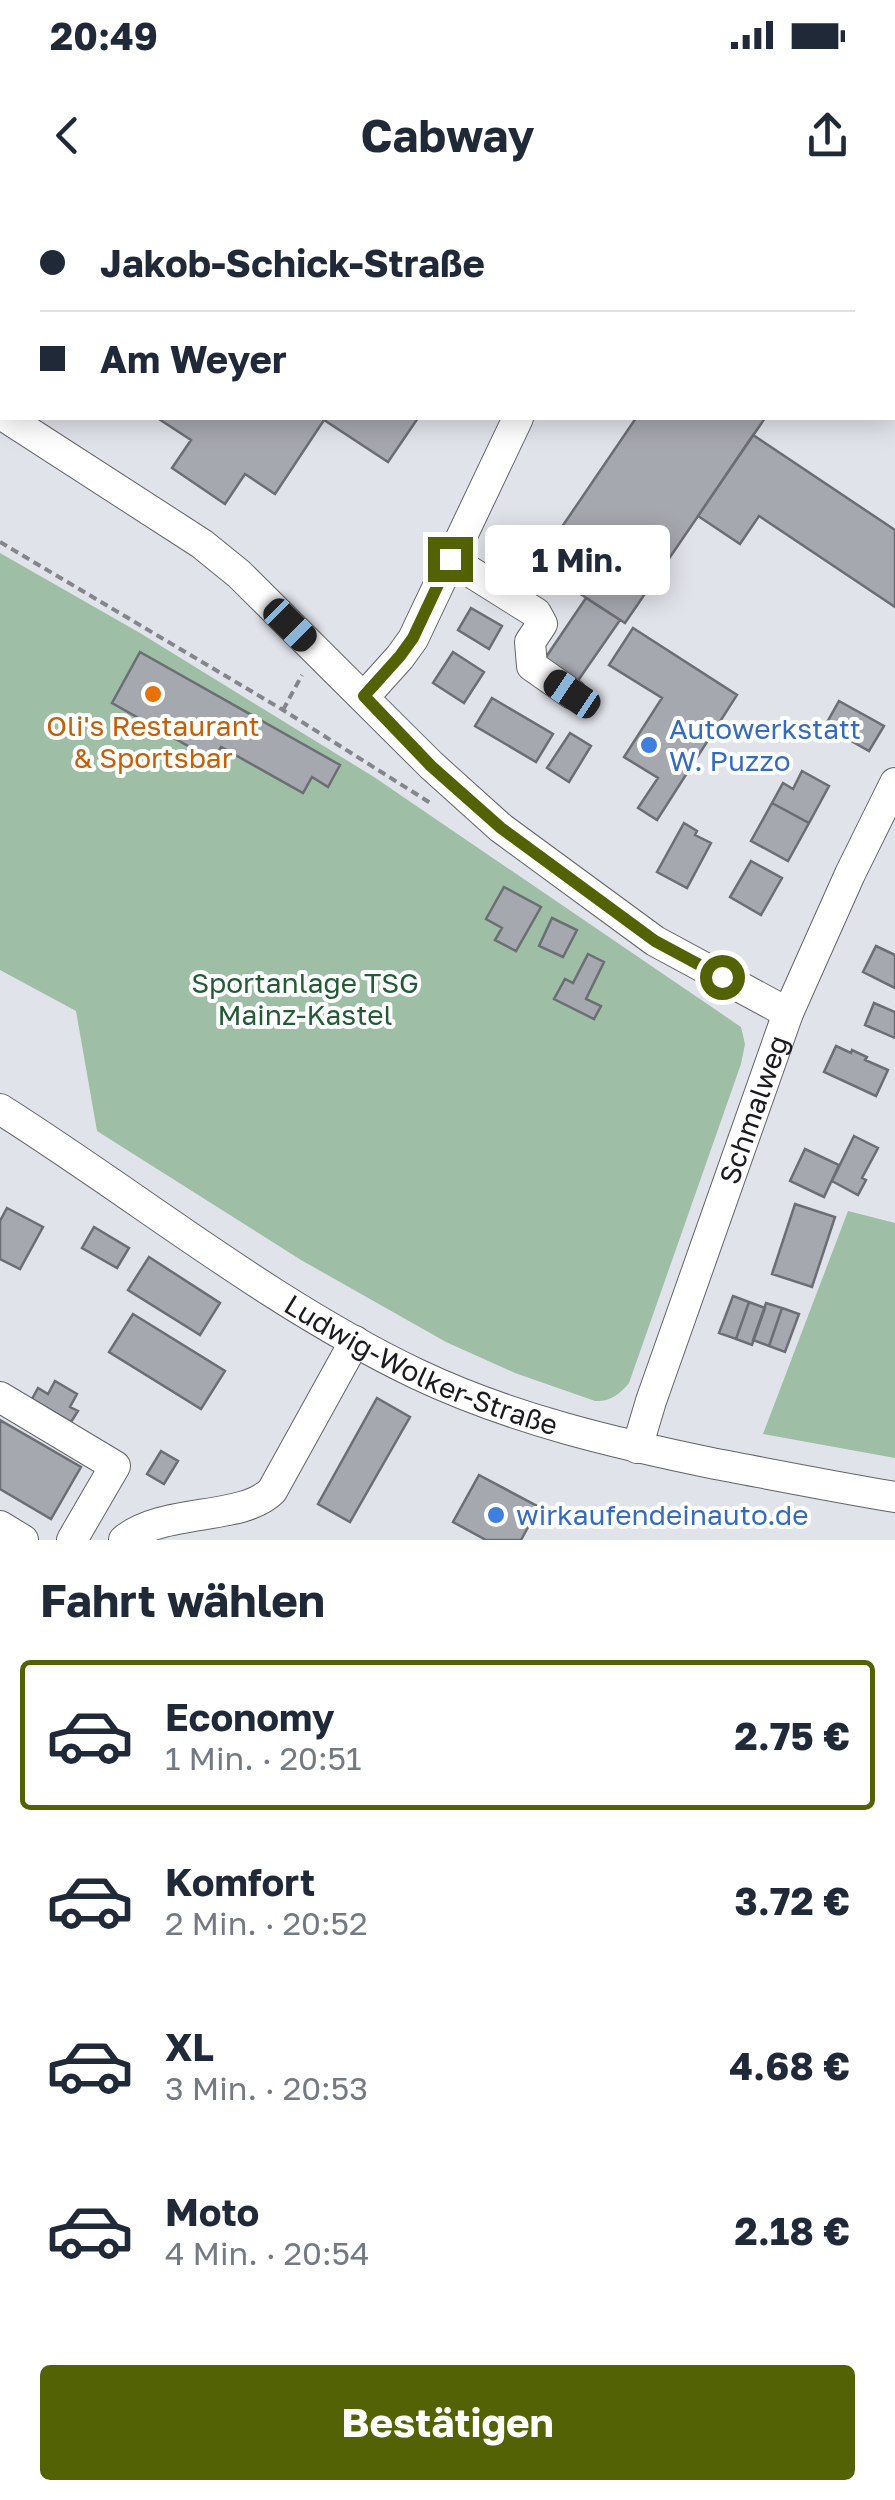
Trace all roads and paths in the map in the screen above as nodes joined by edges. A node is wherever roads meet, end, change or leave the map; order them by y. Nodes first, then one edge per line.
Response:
1 (11, 420) edge
2 (517, 420) edge
3 (0, 542) edge
4 (450, 559) junction
5 (316, 650) junction
6 (572, 694) dead end
7 (364, 696) junction
8 (282, 710) junction
9 (895, 782) edge
10 (440, 808) dead end
11 (788, 1013) junction
12 (0, 1109) edge
13 (355, 1341) junction
14 (0, 1398) edge
15 (637, 1448) junction
16 (895, 1498) edge
17 (0, 1526) edge
18 (24, 1540) edge
19 (72, 1540) edge
20 (124, 1540) edge

1 - 5 street
2 - 4 street
3 - 8 path
4 - 6 street
4 - 7 street
5 - 7 street
5 - 8 path
7 - 11 street
8 - 10 path
9 - 11 street, Schmalweg
11 - 15 street, Schmalweg
12 - 13 street, Ludwig-Wolker-Straße
13 - 15 street, Ludwig-Wolker-Straße
13 - 20 street
14 - 19 street
15 - 16 street, Ludwig-Wolker-Straße
17 - 18 street

